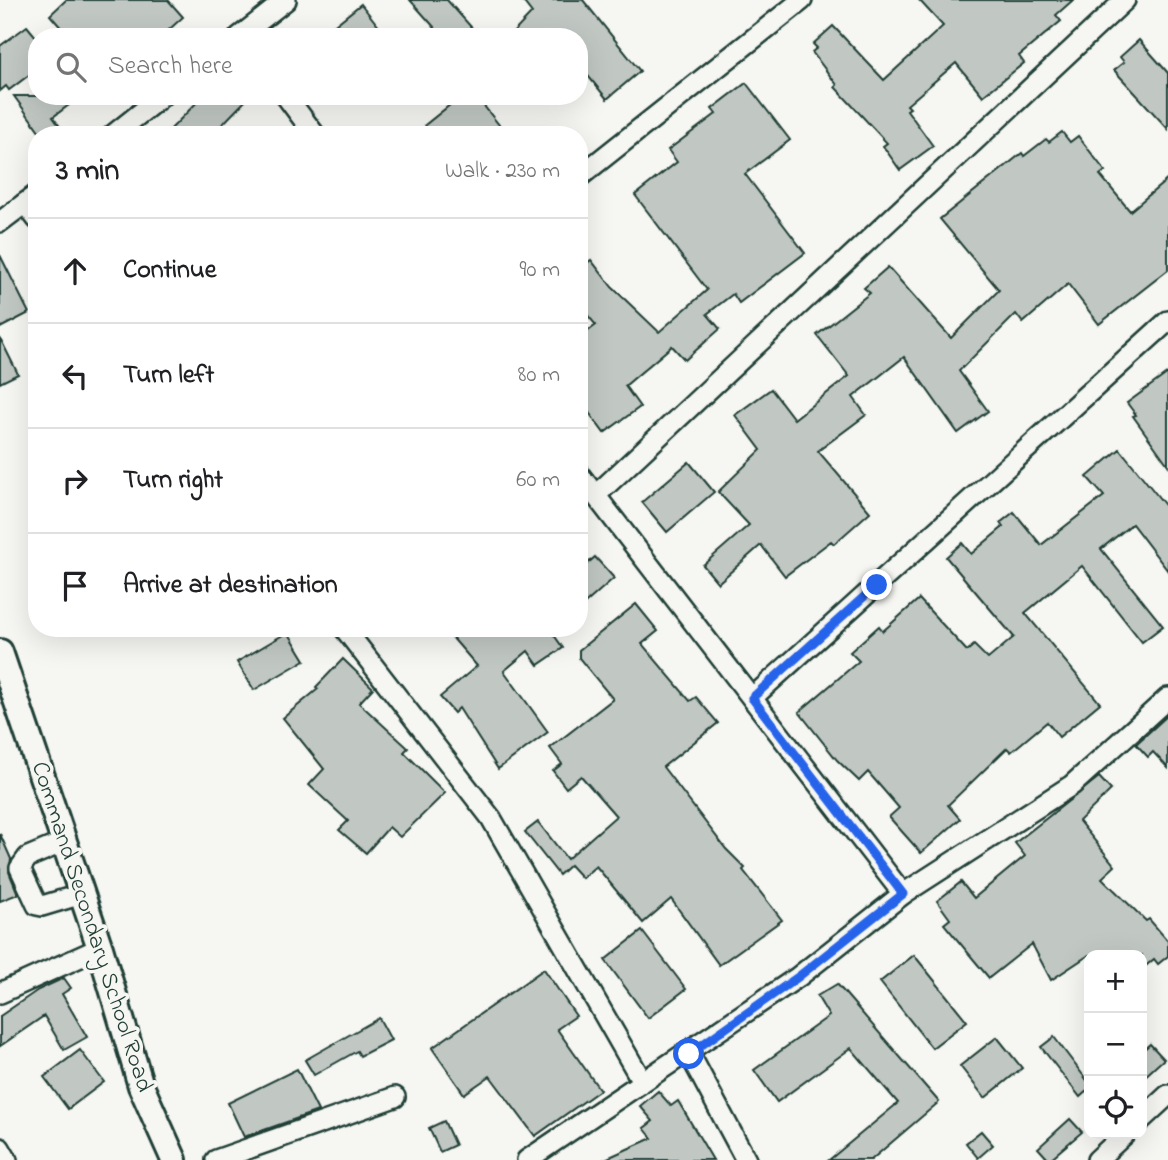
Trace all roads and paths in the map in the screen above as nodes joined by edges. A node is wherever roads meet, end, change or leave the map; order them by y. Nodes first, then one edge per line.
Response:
1 (286, 0) edge
2 (802, 0) edge
3 (1125, 0) edge
4 (250, 28) edge
5 (151, 105) edge
6 (293, 105) edge
7 (124, 126) edge
8 (308, 126) edge
9 (588, 170) edge
10 (28, 208) edge
11 (0, 222) edge
12 (1168, 321) edge
13 (588, 485) edge
14 (596, 495) junction
15 (351, 637) edge
16 (2, 662) edge
17 (752, 698) junction
18 (1168, 698) edge
19 (64, 842) junction
20 (82, 894) junction
21 (903, 894) junction
22 (100, 948) junction
23 (0, 993) edge
24 (689, 1054) junction
25 (642, 1081) junction
26 (1168, 1095) edge
27 (396, 1097) dead end
28 (1147, 1114) edge
29 (1120, 1139) edge
30 (0, 1148) edge
31 (6, 1160) edge
32 (174, 1160) edge
33 (216, 1160) edge
34 (527, 1160) edge
35 (746, 1160) edge
36 (1097, 1160) edge

1 - 4 street
2 - 9 street
3 - 14 street
5 - 7 street
6 - 8 street
10 - 11 street
12 - 17 street
13 - 14 street
14 - 17 street
15 - 25 street
16 - 19 main road, Command Secondary School Road
17 - 21 street
18 - 21 street
19 - 20 main road, Command Secondary School Road
19 - 20 street
20 - 22 main road, Command Secondary School Road
21 - 24 street
22 - 23 street
22 - 32 main road, Command Secondary School Road
24 - 25 street
24 - 35 street
25 - 34 street
26 - 28 street
27 - 33 street
29 - 36 street
30 - 31 street

